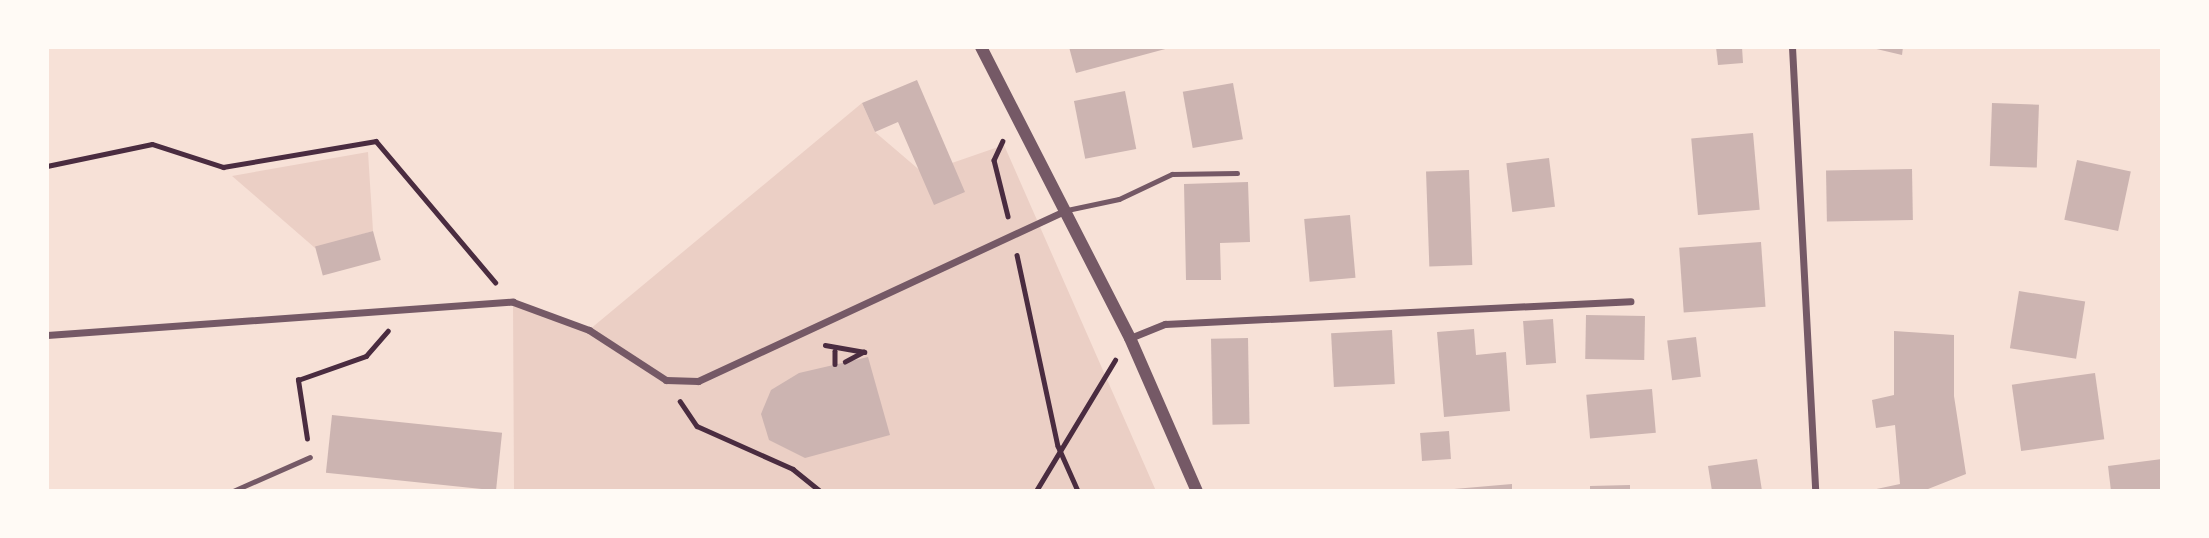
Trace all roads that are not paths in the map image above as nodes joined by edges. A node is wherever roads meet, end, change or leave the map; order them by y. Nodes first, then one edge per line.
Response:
1 (981, 47) edge
2 (1792, 47) edge
3 (1237, 173) dead end
4 (1067, 210) junction
5 (1630, 301) dead end
6 (47, 335) edge
7 (1130, 338) junction
8 (310, 457) road end
9 (233, 491) edge
10 (1197, 491) edge
11 (1815, 491) edge

1 - 4 street
2 - 11 street
3 - 4 lane
4 - 6 street
4 - 7 street
5 - 7 street
7 - 10 street
8 - 9 lane

